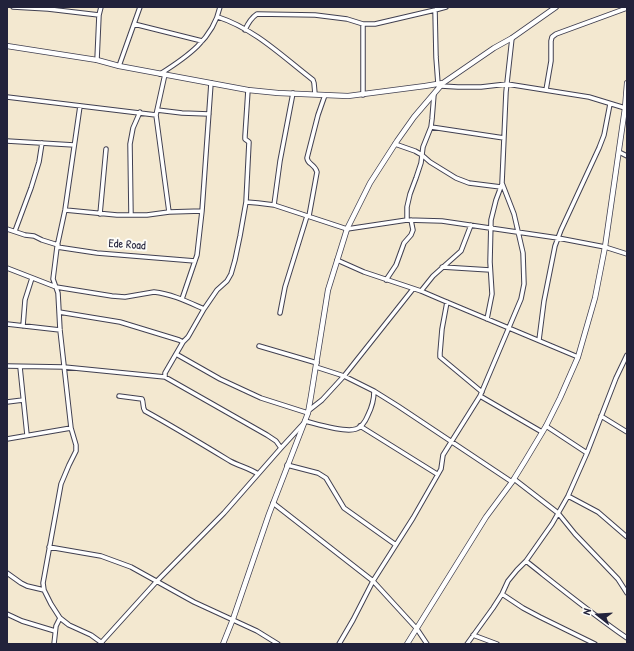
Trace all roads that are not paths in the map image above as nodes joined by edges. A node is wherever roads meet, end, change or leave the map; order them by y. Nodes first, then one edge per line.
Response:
1 (13, 7) edge
2 (102, 7) edge
3 (140, 7) edge
4 (220, 7) edge
5 (446, 7) edge
6 (556, 7) edge
7 (627, 8) edge
8 (435, 10) junction
9 (99, 15) junction
10 (218, 18) junction
11 (134, 24) junction
12 (363, 24) junction
13 (245, 30) junction
14 (512, 38) junction
15 (202, 41) junction
16 (7, 46) edge
17 (97, 60) junction
18 (119, 66) junction
19 (162, 74) junction
20 (211, 82) junction
21 (627, 83) edge
22 (441, 84) junction
23 (507, 84) junction
24 (248, 90) junction
25 (546, 90) junction
26 (293, 94) junction
27 (315, 94) junction
28 (434, 94) junction
29 (325, 95) junction
30 (363, 95) junction
31 (7, 97) edge
32 (610, 104) junction
33 (80, 106) junction
34 (625, 108) junction
35 (140, 112) junction
36 (157, 112) junction
37 (209, 114) junction
38 (431, 127) junction
39 (504, 138) junction
40 (7, 141) edge
41 (42, 143) junction
42 (395, 144) junction
43 (74, 145) junction
44 (106, 149) dead end
45 (619, 152) junction
46 (422, 155) junction
47 (627, 156) edge
48 (502, 185) junction
49 (246, 202) junction
50 (274, 205) junction
51 (65, 210) junction
52 (202, 211) junction
53 (169, 212) junction
54 (100, 214) junction
55 (131, 215) junction
56 (308, 216) junction
57 (409, 220) junction
58 (471, 225) junction
59 (491, 228) junction
60 (7, 229) edge
61 (347, 229) junction
62 (15, 231) junction
63 (519, 232) junction
64 (558, 238) junction
65 (58, 246) junction
66 (605, 247) junction
67 (627, 254) edge
68 (337, 260) junction
69 (195, 261) junction
70 (442, 267) junction
71 (7, 268) edge
72 (490, 270) junction
73 (32, 278) junction
74 (386, 280) junction
75 (56, 287) junction
76 (413, 289) junction
77 (422, 291) junction
78 (182, 299) junction
79 (447, 302) junction
80 (204, 309) junction
81 (59, 312) junction
82 (280, 314) dead end
83 (487, 319) junction
84 (7, 324) edge
85 (23, 326) junction
86 (509, 328) junction
87 (60, 330) junction
88 (539, 340) junction
89 (183, 342) junction
90 (259, 346) dead end
91 (176, 354) junction
92 (627, 355) edge
93 (578, 357) junction
94 (316, 365) junction
95 (7, 366) edge
96 (64, 366) junction
97 (20, 367) junction
98 (344, 376) junction
99 (165, 378) junction
100 (374, 391) junction
101 (481, 394) junction
102 (118, 396) dead end
103 (23, 400) junction
104 (7, 402) edge
105 (308, 412) junction
106 (601, 416) junction
107 (304, 422) junction
108 (360, 426) junction
109 (546, 426) junction
110 (71, 428) junction
111 (542, 432) junction
112 (627, 432) edge
113 (27, 435) junction
114 (7, 439) edge
115 (451, 442) junction
116 (280, 448) junction
117 (587, 452) junction
118 (288, 465) junction
119 (258, 474) junction
120 (437, 474) junction
121 (513, 480) junction
122 (568, 496) junction
123 (273, 503) junction
124 (558, 513) junction
125 (627, 537) edge
126 (396, 545) junction
127 (50, 547) junction
128 (526, 561) junction
129 (7, 573) edge
130 (158, 581) junction
131 (373, 581) junction
132 (44, 590) junction
133 (627, 593) edge
134 (502, 594) junction
135 (7, 614) edge
136 (60, 618) junction
137 (232, 619) junction
138 (417, 629) junction
139 (55, 631) junction
140 (473, 635) junction
141 (627, 638) edge
142 (101, 643) edge
143 (54, 644) edge
144 (223, 644) edge
145 (278, 644) edge
146 (339, 644) edge
147 (407, 644) edge
148 (427, 644) edge
149 (467, 644) edge
150 (497, 644) edge
151 (595, 644) edge

1 - 9 street
2 - 9 street
3 - 11 street
4 - 10 street
5 - 8 street
6 - 14 street
7 - 25 street
8 - 12 street
8 - 22 street
9 - 17 street
10 - 13 street
10 - 15 street
11 - 15 street
11 - 18 street
12 - 13 street
12 - 30 street
13 - 27 street
14 - 22 street
14 - 23 street
15 - 19 street
16 - 17 street
17 - 18 street
18 - 19 street
19 - 20 street
19 - 36 street
20 - 24 street
20 - 37 street
21 - 34 street
22 - 23 street
22 - 28 street
22 - 30 street
23 - 25 street
23 - 39 street
24 - 26 street
24 - 49 street
25 - 32 street
26 - 27 street
26 - 50 street
27 - 29 street
28 - 38 street
28 - 42 street
29 - 30 street
29 - 56 street
31 - 33 street
32 - 34 street
32 - 64 street
33 - 35 street
33 - 43 street
34 - 45 street
35 - 36 street
35 - 55 street
36 - 37 street
36 - 53 street
37 - 52 street
38 - 39 street
38 - 46 street
39 - 48 street
40 - 41 street
41 - 43 street
41 - 62 street
42 - 46 street
42 - 61 street
43 - 51 street
44 - 54 street
45 - 47 street
45 - 66 street
46 - 48 street
46 - 57 street
48 - 59 street
48 - 63 street
49 - 50 street
49 - 80 street
50 - 56 street
51 - 54 street
51 - 65 street
52 - 53 street
52 - 69 street
53 - 55 street
54 - 55 street
56 - 61 street
56 - 82 street
57 - 58 street
57 - 61 street
57 - 74 street
58 - 59 street
58 - 70 street
59 - 63 street
59 - 72 street
60 - 62 street, Ede Road
61 - 68 street
62 - 65 street, Ede Road
63 - 64 street
63 - 86 street
64 - 66 street
64 - 88 street
65 - 69 street, Ede Road
65 - 75 street
66 - 67 street
66 - 93 street
68 - 74 street
68 - 94 street
69 - 78 street
70 - 72 street
70 - 77 street
71 - 73 street
72 - 83 street
73 - 75 street
73 - 85 street
74 - 76 street
75 - 78 street
75 - 81 street
76 - 77 street
76 - 98 street
77 - 79 street
78 - 80 street
79 - 83 street
79 - 101 street
80 - 89 street
81 - 87 street
81 - 89 street
83 - 86 street
84 - 85 street
85 - 87 street
86 - 88 street
86 - 101 street
87 - 96 street
88 - 93 street
89 - 91 street
90 - 94 street
91 - 99 street
91 - 105 street
92 - 106 street
93 - 109 street
94 - 98 street
94 - 105 street
95 - 97 street
96 - 97 street
96 - 99 street
96 - 110 street
97 - 103 street
98 - 100 street
98 - 105 street
99 - 116 street
100 - 108 street
100 - 115 street
101 - 111 street
101 - 115 street
102 - 119 street
103 - 104 street
103 - 113 street
105 - 107 street
106 - 112 street
106 - 117 street
107 - 108 street
107 - 116 street
107 - 118 street
108 - 120 street
109 - 111 street
109 - 117 street
110 - 113 street
110 - 127 street
111 - 121 street
113 - 114 street
115 - 120 street
115 - 121 street
116 - 119 street
117 - 122 street
118 - 123 street
118 - 126 street
119 - 130 street
120 - 126 street
121 - 124 street
121 - 138 street
122 - 124 street
122 - 125 street
123 - 131 street
123 - 137 street
124 - 128 street
124 - 133 street
126 - 131 street
127 - 130 street
127 - 132 street
128 - 134 street
128 - 141 street
129 - 132 street
130 - 137 street
130 - 142 street
131 - 138 street
131 - 146 street
132 - 136 street
134 - 140 street
134 - 151 street
135 - 139 street
136 - 139 street
136 - 142 street
137 - 144 street
137 - 145 street
138 - 147 street
138 - 148 street
139 - 143 street
140 - 149 street
140 - 150 street

